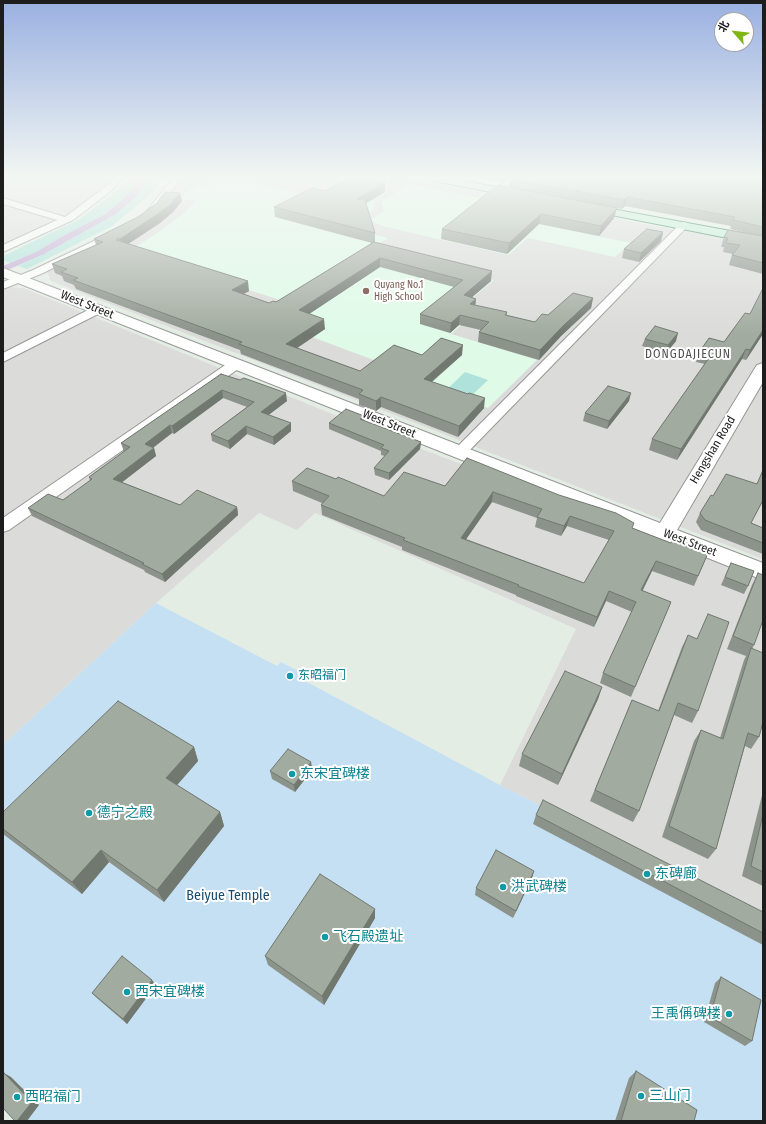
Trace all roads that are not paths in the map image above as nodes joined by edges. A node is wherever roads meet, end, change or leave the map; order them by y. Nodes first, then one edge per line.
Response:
1 (43, 230) edge
2 (121, 230) edge
3 (680, 230) edge
4 (707, 230) edge
5 (727, 230) edge
6 (763, 237) edge
7 (763, 241) edge
8 (3, 249) edge
9 (10, 278) edge
10 (98, 309) junction
11 (3, 358) edge
12 (236, 364) junction
13 (763, 368) edge
14 (460, 452) junction
15 (3, 526) edge
16 (664, 533) junction
17 (763, 572) edge

1 - 8 street
2 - 9 street
3 - 14 street
4 - 7 main road
5 - 6 main road
9 - 10 street, West Street
10 - 11 street
10 - 12 street, West Street
12 - 14 street, West Street
12 - 15 street
13 - 16 street, Hengshan Road
14 - 16 street, West Street
16 - 17 street, West Street

